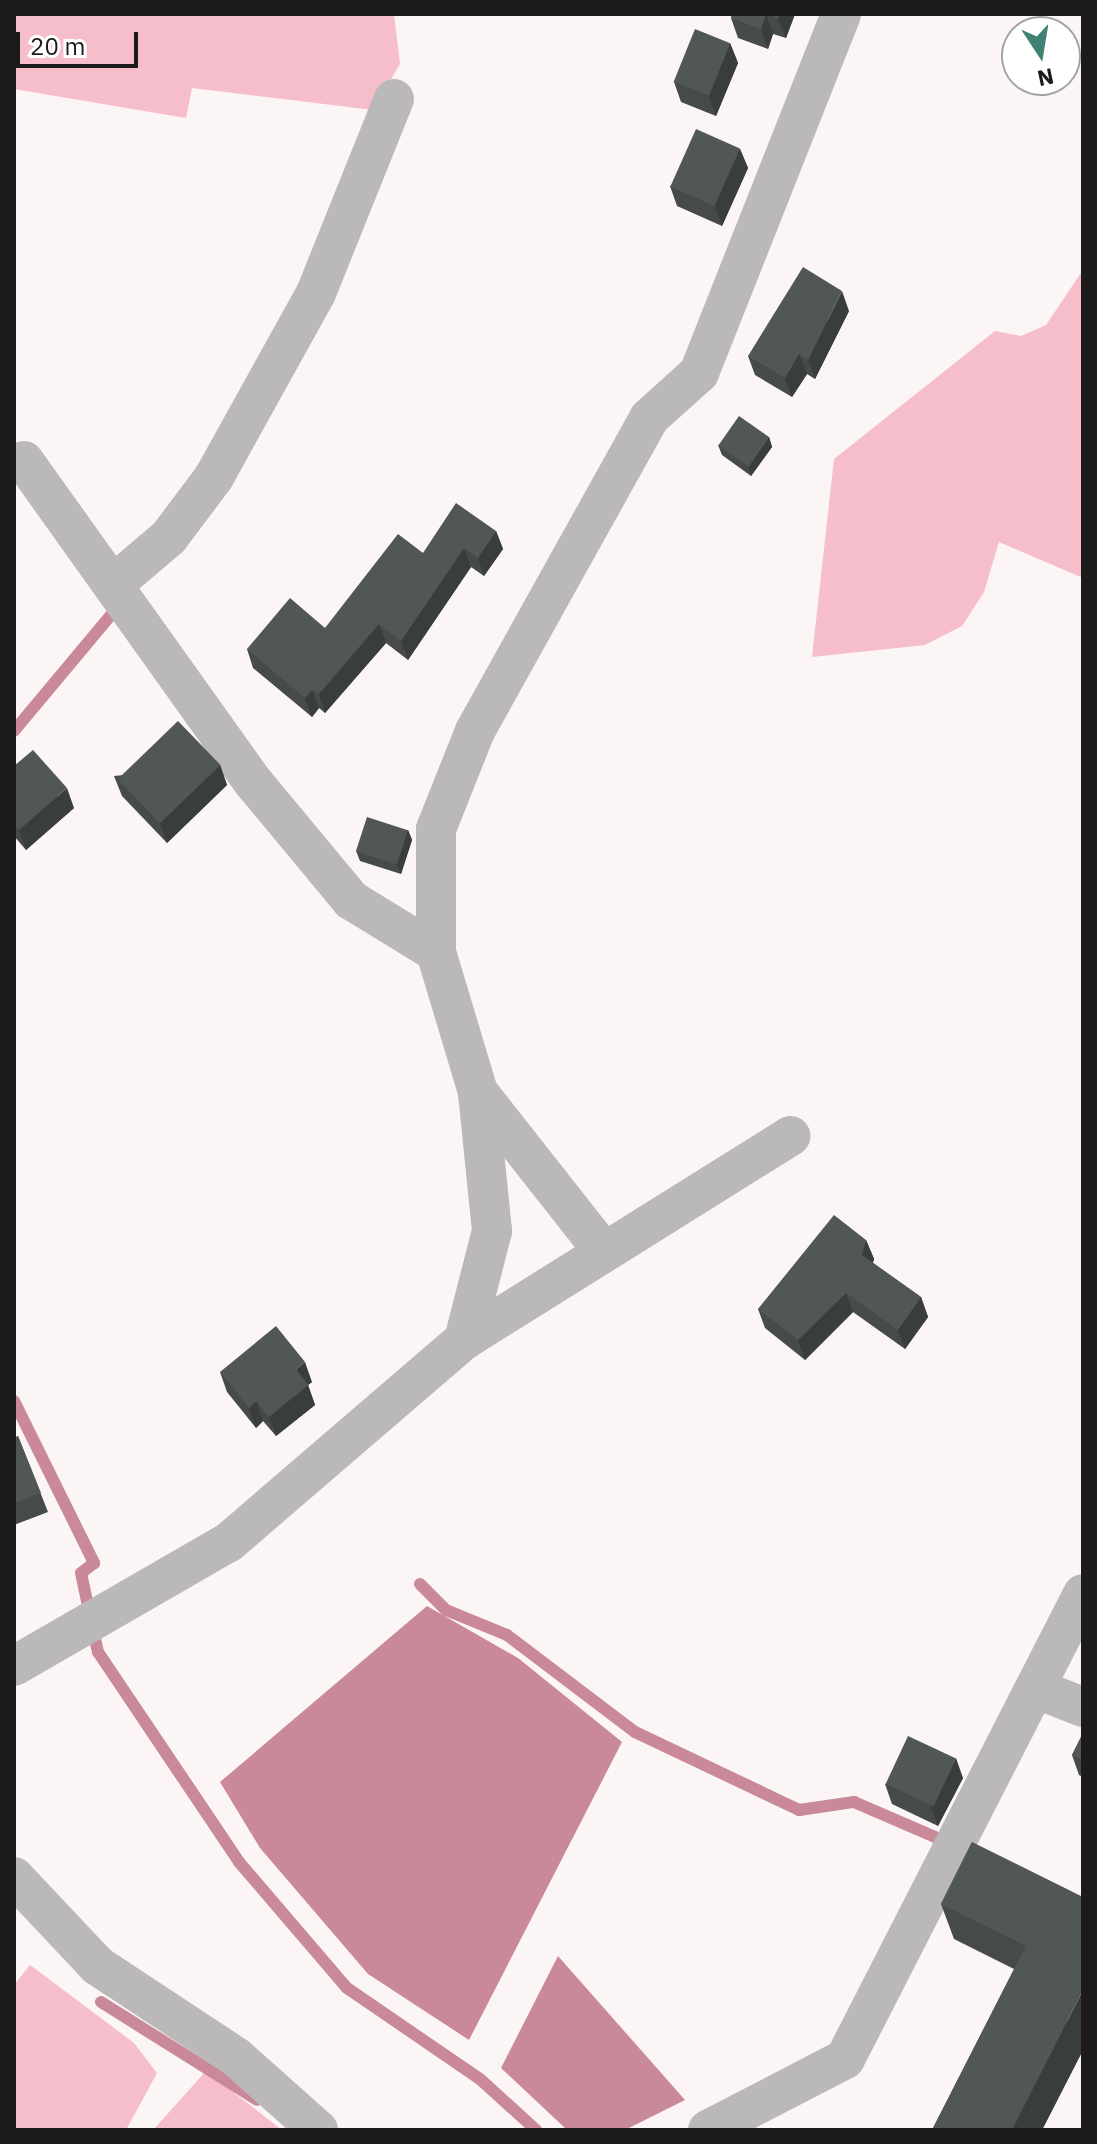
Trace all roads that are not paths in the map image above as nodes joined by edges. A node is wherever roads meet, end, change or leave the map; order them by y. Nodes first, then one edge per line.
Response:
1 (841, 14) edge
2 (394, 99) dead end
3 (24, 461) dead end
4 (115, 583) junction
5 (436, 952) junction
6 (478, 1092) junction
7 (790, 1136) dead end
8 (603, 1251) junction
9 (464, 1340) junction
10 (1083, 1594) edge
11 (14, 1666) edge
12 (1037, 1689) junction
13 (1083, 1707) edge
14 (14, 1877) edge
15 (318, 2130) edge
16 (708, 2130) edge

1 - 5 street
2 - 4 street
3 - 4 street
4 - 5 street
5 - 6 street
6 - 8 street
6 - 9 street
7 - 8 street
8 - 9 street
9 - 11 street
10 - 12 street
12 - 13 street
12 - 16 street
14 - 15 street

